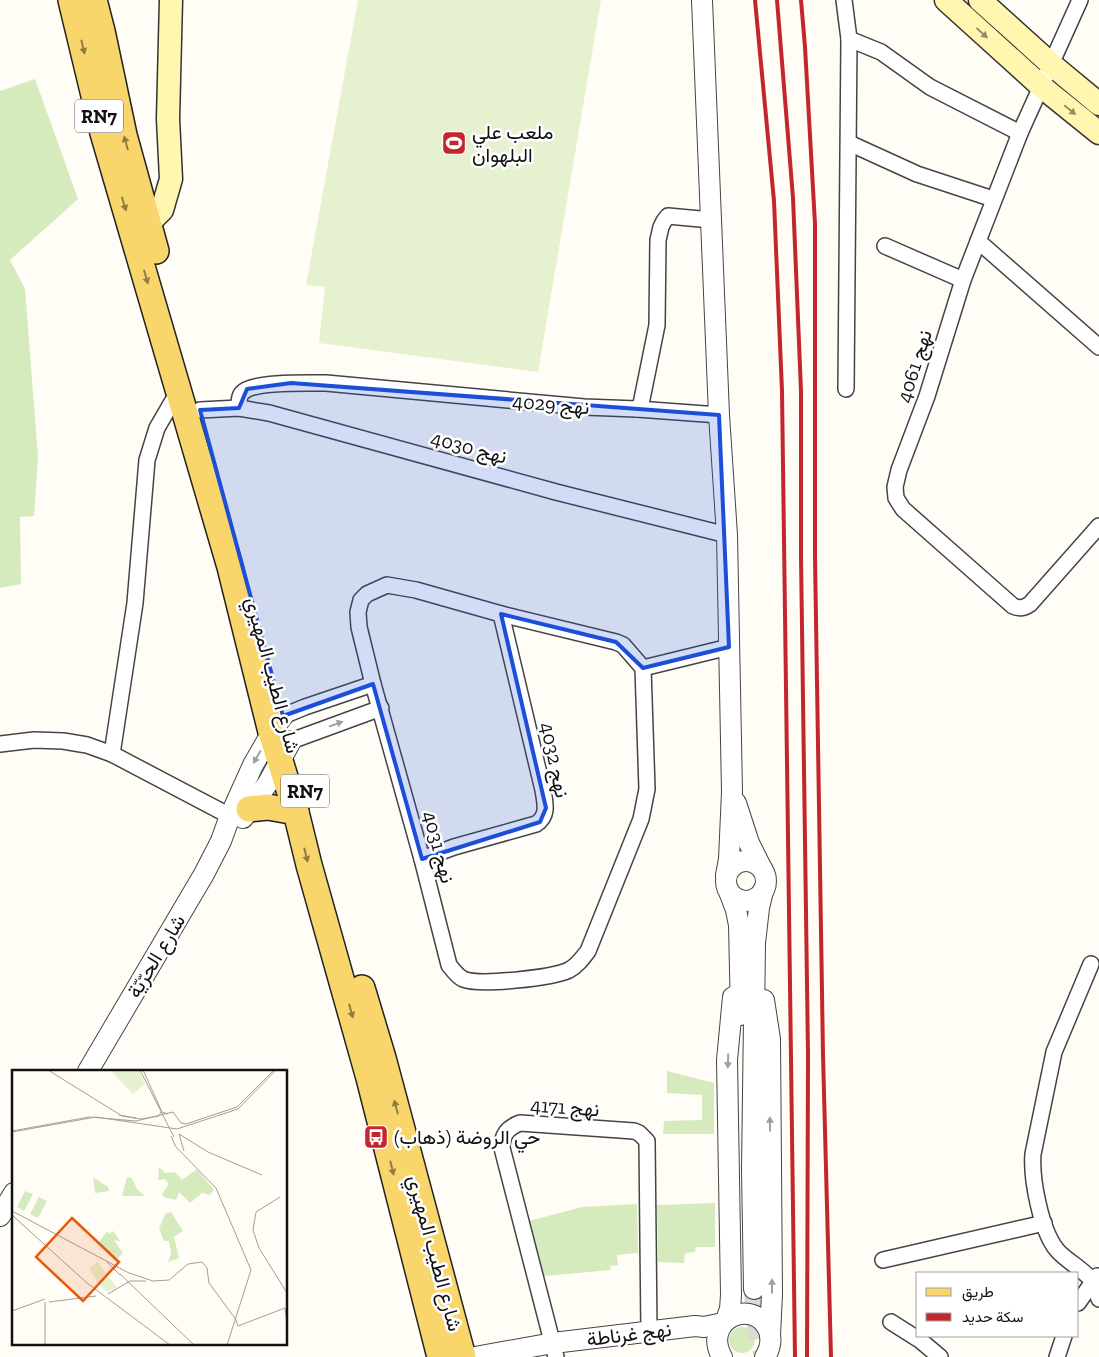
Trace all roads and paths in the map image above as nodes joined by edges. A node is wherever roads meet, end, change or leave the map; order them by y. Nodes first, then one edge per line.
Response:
1 (70, 0) edge
2 (94, 0) edge
3 (171, 0) edge
4 (702, 0) edge
5 (844, 0) edge
6 (946, 0) edge
7 (980, 0) edge
8 (1080, 0) edge
9 (849, 39) junction
10 (1052, 65) junction
11 (1042, 87) junction
12 (1099, 104) edge
13 (1020, 133) junction
14 (1099, 134) edge
15 (849, 144) junction
16 (993, 199) junction
17 (711, 220) junction
18 (140, 227) junction
19 (978, 241) junction
20 (885, 246) dead end
21 (963, 280) junction
22 (1099, 347) edge
23 (846, 389) dead end
24 (178, 390) junction
25 (238, 408) junction
26 (637, 409) junction
27 (200, 410) junction
28 (720, 415) junction
29 (1099, 526) edge
30 (727, 535) junction
31 (501, 614) junction
32 (729, 647) junction
33 (643, 668) junction
34 (373, 684) junction
35 (381, 708) junction
36 (281, 737) junction
37 (0, 744) edge
38 (112, 754) junction
39 (732, 792) junction
40 (240, 812) junction
41 (296, 812) junction
42 (422, 859) junction
43 (762, 869) junction
44 (728, 884) junction
45 (763, 891) junction
46 (739, 925) junction
47 (756, 943) junction
48 (1091, 964) dead end
49 (89, 1070) edge
50 (12, 1196) edge
51 (0, 1216) edge
52 (1044, 1223) junction
53 (883, 1260) dead end
54 (1096, 1277) edge
55 (1099, 1299) edge
56 (1079, 1302) edge
57 (724, 1321) junction
58 (892, 1322) dead end
59 (694, 1326) junction
60 (649, 1332) junction
61 (770, 1335) junction
62 (1064, 1337) edge
63 (554, 1350) edge
64 (720, 1353) edge
65 (440, 1357) edge
66 (463, 1357) edge
67 (475, 1357) edge
68 (765, 1357) edge
69 (940, 1357) edge
70 (1057, 1357) edge

1 -> 18 main road, RN7
18 -> 2 main road, RN7
3 - 18 main road
4 - 17 street
5 - 9 street
6 -> 11 main road
7 - 10 main road
8 - 10 street, نهج 4061
9 - 13 street
9 - 15 street
10 - 11 street, نهج 4061
10 - 12 main road
11 - 13 street, نهج 4061
11 -> 14 main road
13 - 16 street, نهج 4061
15 - 16 street
15 - 23 street
16 - 19 street, نهج 4061
17 - 26 street
17 - 28 street
18 -> 24 main road, شارع الطيب المهيري / RN7
18 - 27 main road, شارع الطيب المهيري / RN7
19 - 21 street, نهج 4061
19 - 22 street
20 - 21 street
21 - 29 street, نهج 4061
24 - 36 main road, شارع الطيب المهيري / RN7
24 - 38 street
25 - 26 street, نهج 4029
25 - 27 street, نهج 4030
25 - 30 street, نهج 4030
26 - 28 street
27 - 36 main road, شارع الطيب المهيري / RN7
28 - 30 street
30 - 32 street
31 - 33 street, نهج 4031
31 - 34 street, نهج 4031
31 - 42 street, نهج 4032
32 - 33 street
32 - 39 street
33 - 42 street, نهج 4031
34 - 35 street, نهج 4031
34 - 36 street
36 -> 35 street
35 - 42 street, نهج 4031
36 - 40 street, شارع الحرّيّة
36 -> 40 street, شارع الحرّيّة
36 - 41 main road, شارع الطيب المهيري / RN7
66 -> 36 main road, شارع الطيب المهيري / RN7
37 - 38 street
38 - 40 street
39 - 43 street
39 - 44 street
40 - 41 main road
40 - 49 street, شارع الحرّيّة
41 -> 65 main road, شارع الطيب المهيري / RN7
43 - 44 street
43 - 45 street
44 - 45 street
44 - 46 street
45 - 47 street
46 - 47 street
46 -> 57 street
61 -> 47 street
48 - 52 street
50 - 51 street
52 - 53 street
52 - 54 street
54 - 55 street
54 - 56 street
57 - 59 street, نهج غرناطة
57 - 61 street, نهج غرناطة
57 - 64 street
58 - 69 street
59 - 60 street, نهج غرناطة
59 - 64 street
60 - 63 street, نهج غرناطة
60 - 63 street, نهج 4171
61 - 68 street
62 - 70 street
63 - 67 street, نهج غرناطة

